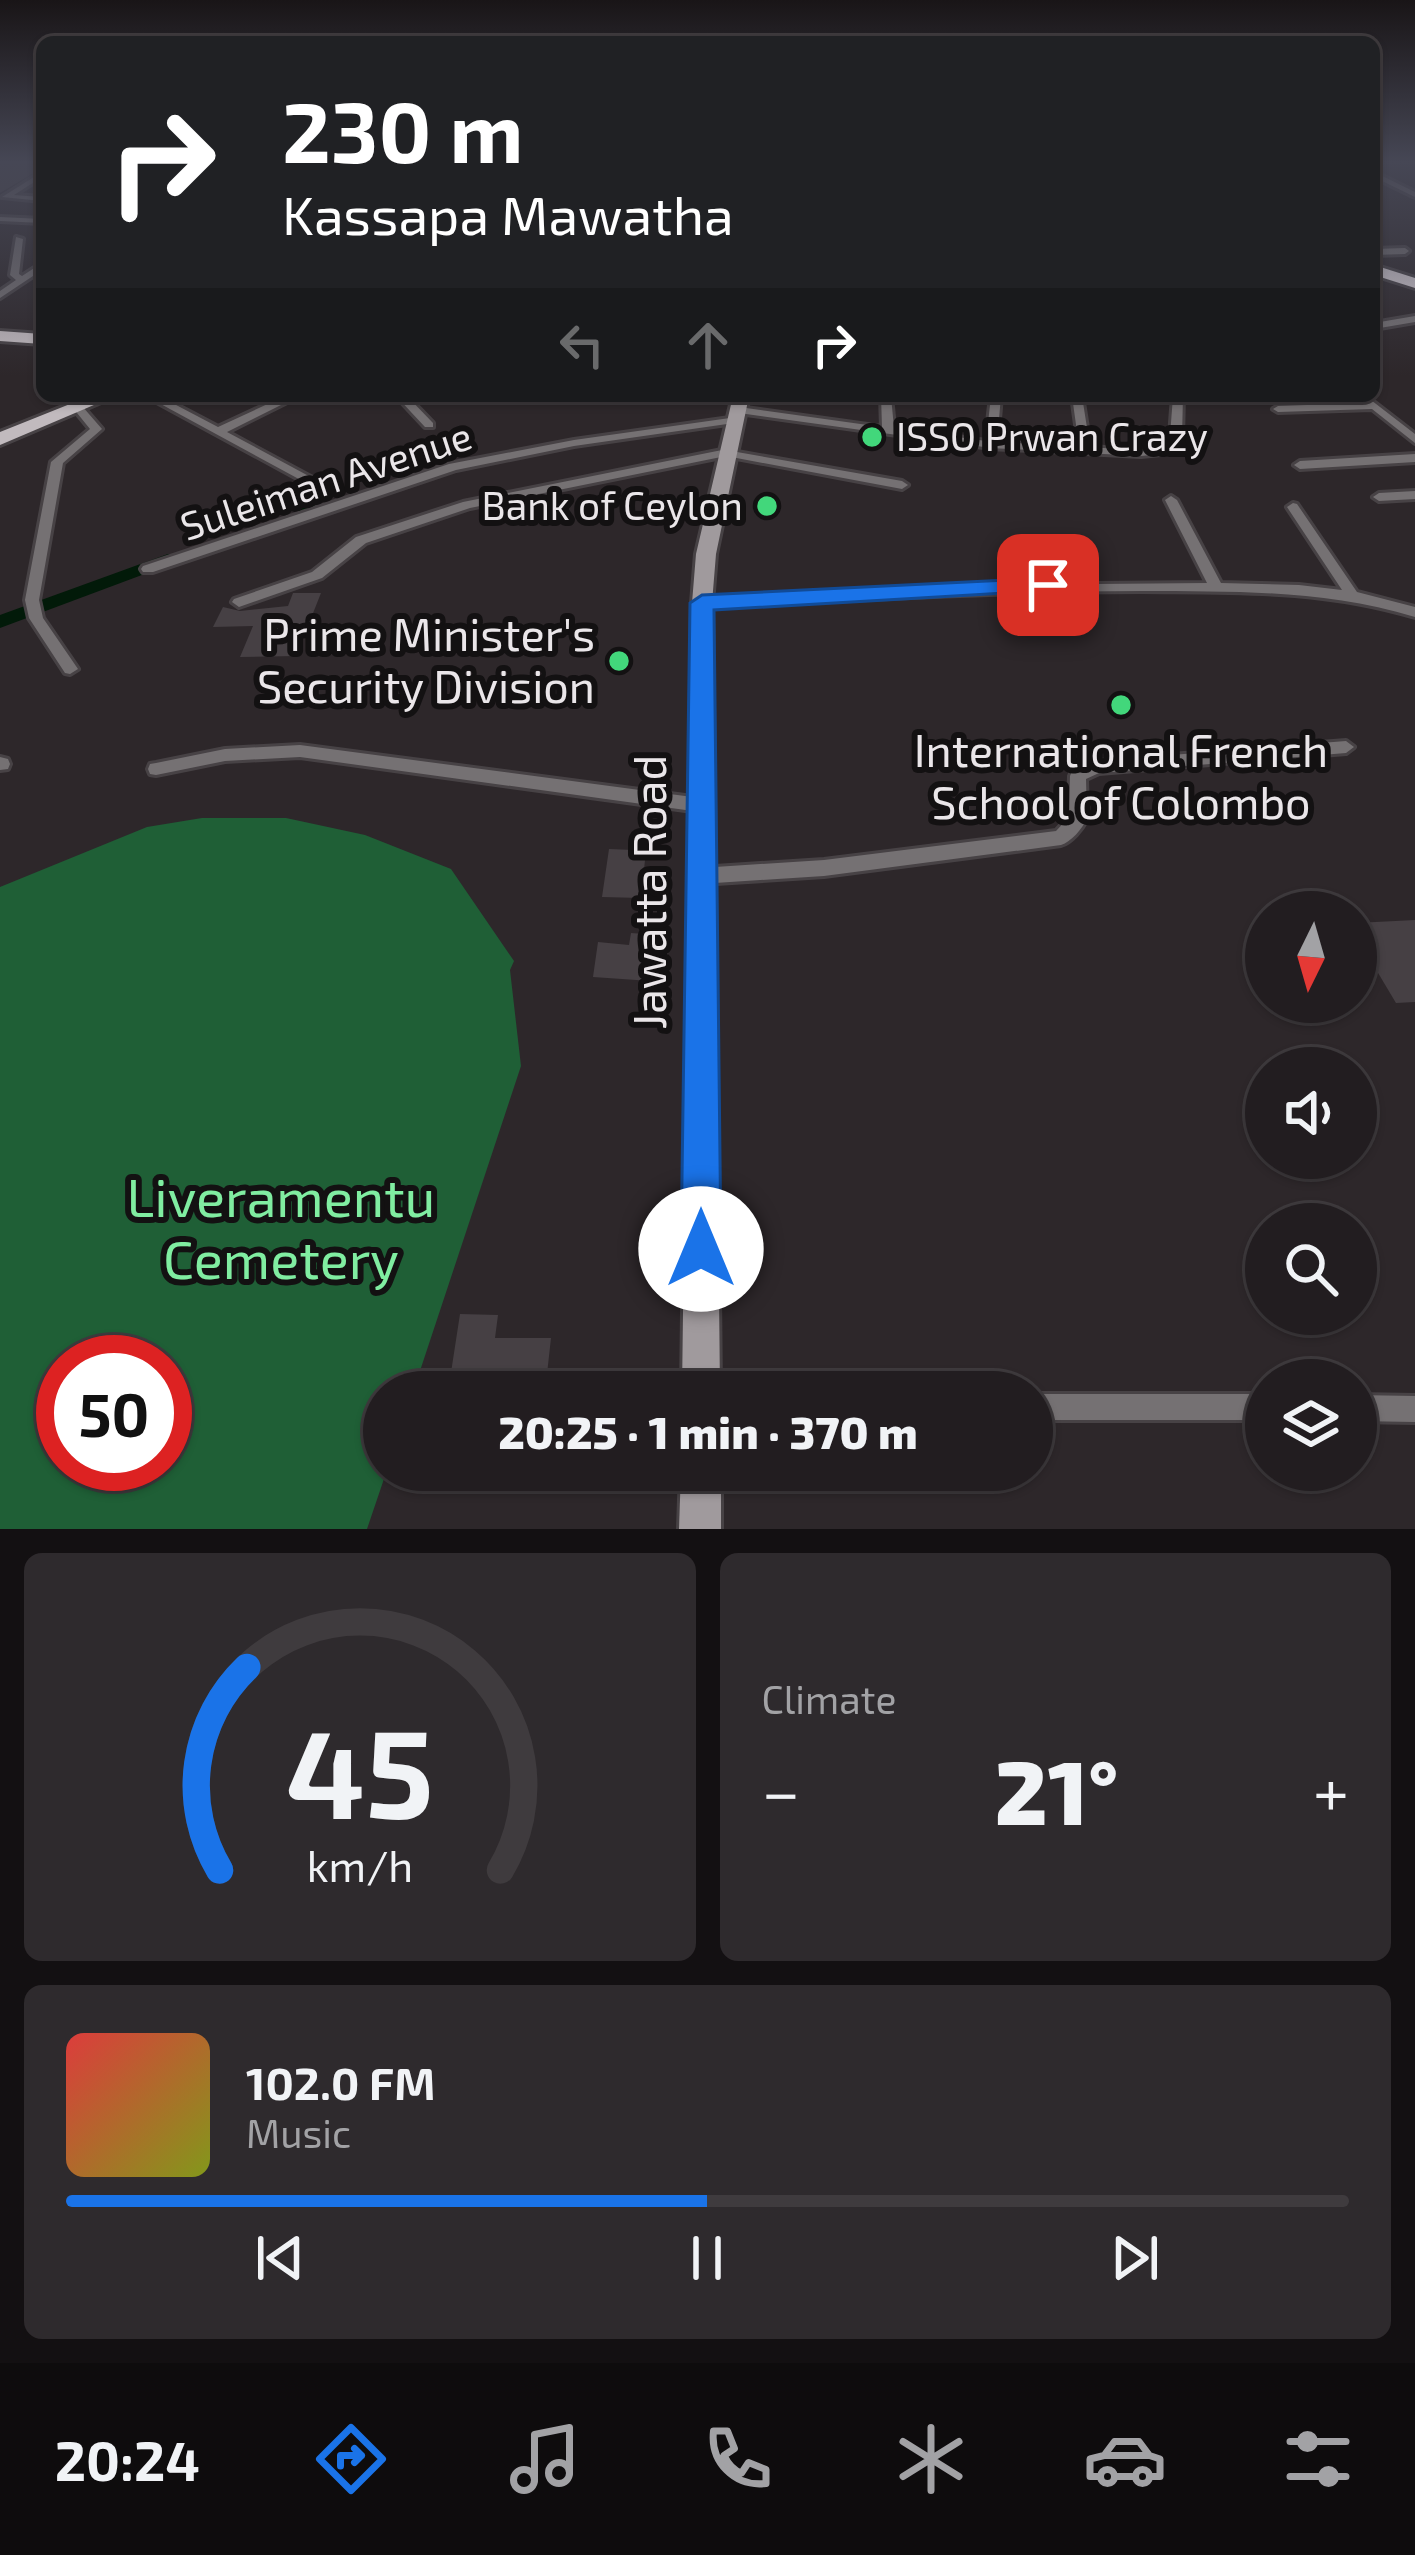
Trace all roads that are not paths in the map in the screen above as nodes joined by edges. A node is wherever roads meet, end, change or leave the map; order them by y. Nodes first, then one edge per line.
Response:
1 (19, 239) dead end
2 (1406, 251) dead end
3 (1380, 252) edge
4 (36, 270) edge
5 (1380, 274) edge
6 (23, 280) junction
7 (1414, 283) edge
8 (0, 295) edge
9 (1415, 320) edge
10 (1380, 325) edge
11 (0, 336) edge
12 (36, 339) edge
13 (82, 402) edge
14 (164, 402) edge
15 (281, 402) edge
16 (406, 402) edge
17 (886, 402) edge
18 (995, 402) edge
19 (1078, 402) edge
20 (1178, 402) edge
21 (1369, 402) edge
22 (1373, 406) junction
23 (739, 409) edge
24 (1278, 409) dead end
25 (429, 425) dead end
26 (888, 428) junction
27 (0, 430) edge
28 (221, 430) junction
29 (0, 439) edge
30 (1415, 440) edge
31 (991, 445) junction
32 (1085, 451) junction
33 (732, 453) junction
34 (1415, 458) edge
35 (1300, 465) dead end
36 (902, 484) dead end
37 (325, 488) dead end
38 (1415, 495) edge
39 (1378, 497) dead end
40 (1171, 500) dead end
41 (1293, 507) dead end
42 (148, 569) dead end
43 (1216, 587) junction
44 (1351, 593) junction
45 (239, 602) dead end
46 (702, 603) junction
47 (1415, 612) edge
48 (70, 669) dead end
49 (1346, 748) dead end
50 (156, 769) dead end
51 (700, 805) junction
52 (700, 876) junction
53 (701, 1371) edge
54 (1053, 1407) edge
55 (1245, 1407) edge
56 (1377, 1408) edge
57 (1415, 1408) edge
58 (701, 1491) edge
59 (700, 1529) edge

1 - 6 street
2 - 3 street
4 - 6 street
5 - 7 highway
6 - 8 street
9 - 10 street
11 - 12 main road
13 - 27 main road
13 - 29 main road
13 - 48 street
14 - 28 street
15 - 28 street
16 - 25 street
17 - 26 street
18 - 31 street
19 - 32 street
20 - 32 street, Suleiman Avenue
21 - 22 street
22 - 24 street
22 - 30 street
23 - 26 street, Suleiman Avenue
23 - 33 main road, Jawatta Road
23 - 42 street, Suleiman Avenue
26 - 31 street, Suleiman Avenue
28 - 37 street
31 - 32 street, Suleiman Avenue
33 - 36 street
33 - 45 street
33 - 46 main road, Jawatta Road
34 - 35 street
38 - 39 street
40 - 43 street
41 - 44 street
43 - 44 street
43 - 46 street
44 - 47 street
46 - 51 main road, Jawatta Road
49 - 52 street
50 - 51 street
51 - 52 main road, Jawatta Road
52 - 53 main road, Jawatta Road
54 - 55 street
56 - 57 street
58 - 59 main road

